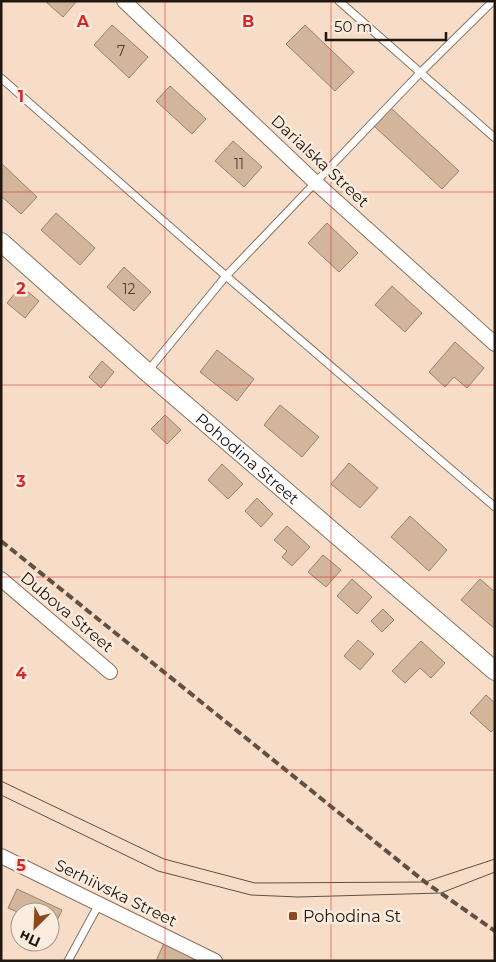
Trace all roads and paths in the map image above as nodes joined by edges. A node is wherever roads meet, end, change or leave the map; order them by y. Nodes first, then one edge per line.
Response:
1 (124, 1) edge
2 (339, 1) edge
3 (493, 1) edge
4 (420, 74) junction
5 (1, 78) edge
6 (495, 138) edge
7 (316, 183) junction
8 (1, 242) edge
9 (226, 276) junction
10 (495, 344) edge
11 (147, 372) junction
12 (495, 506) edge
13 (1, 579) edge
14 (495, 671) edge
15 (110, 672) dead end
16 (1, 856) edge
17 (99, 904) junction
18 (68, 961) edge
19 (215, 961) edge

1 - 7 street, Darialska Street
2 - 4 lane
3 - 4 lane
4 - 6 lane
4 - 7 lane
5 - 9 lane
7 - 9 lane
7 - 10 street, Darialska Street
8 - 11 street, Pohodina Street
9 - 11 lane
9 - 12 lane
11 - 14 street, Pohodina Street
13 - 15 street, Dubova Street
16 - 17 street, Serhiivska Street
17 - 18 lane
17 - 19 street, Serhiivska Street

